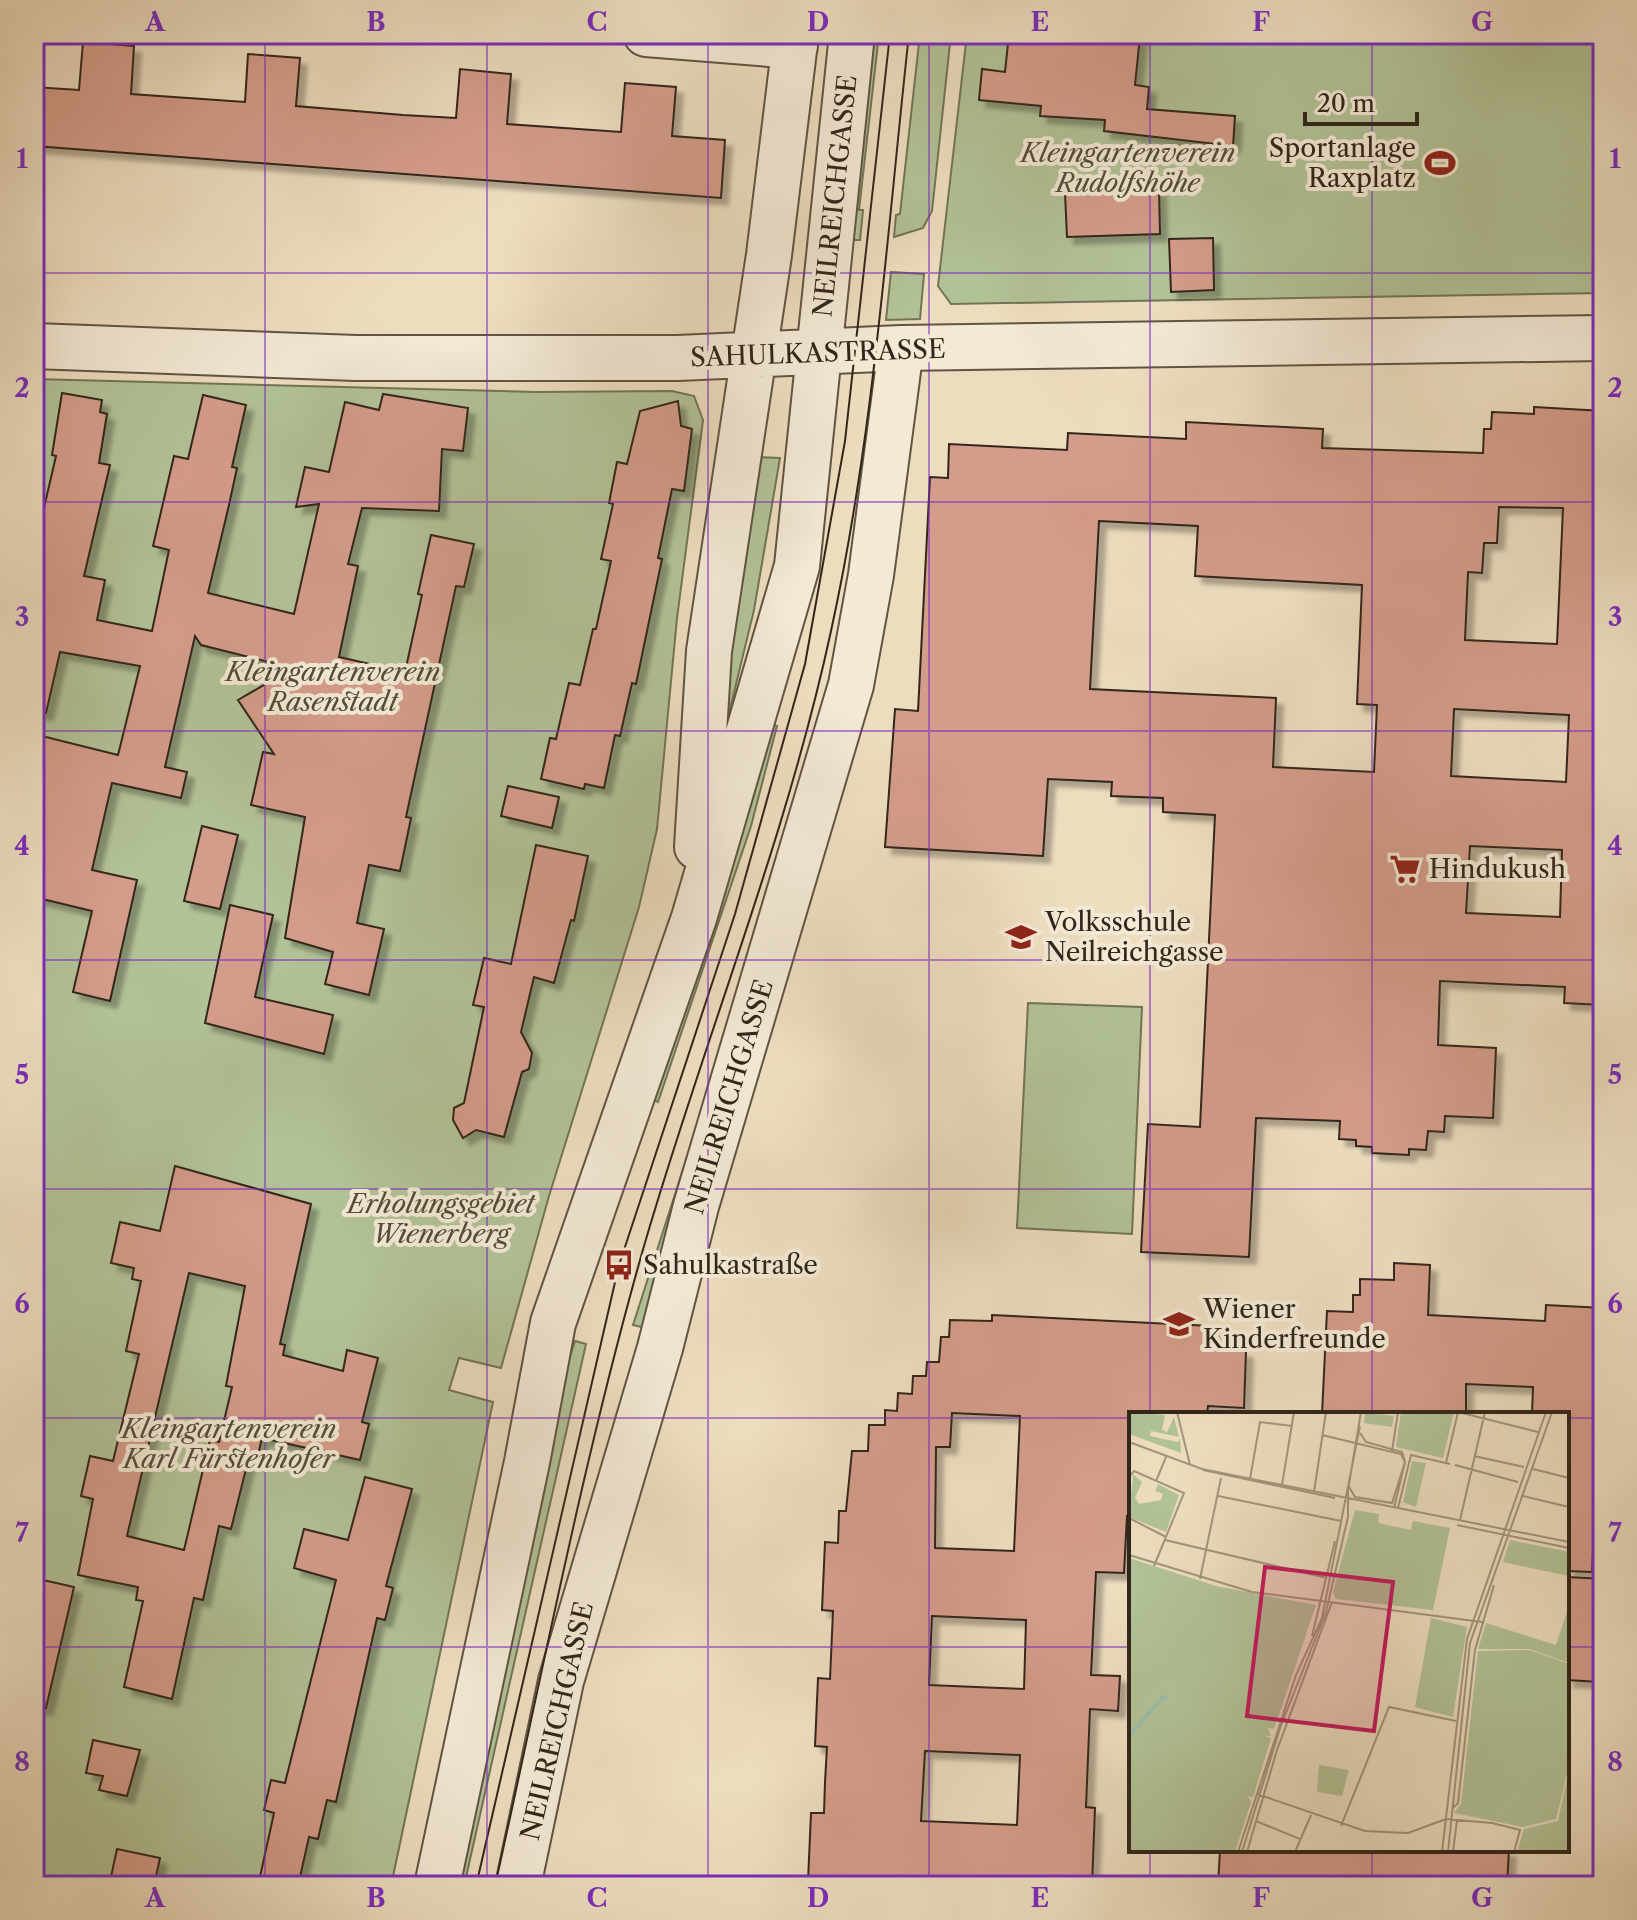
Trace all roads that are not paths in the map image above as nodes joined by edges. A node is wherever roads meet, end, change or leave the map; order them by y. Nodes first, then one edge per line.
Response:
1 (646, 34) edge
2 (852, 34) edge
3 (795, 40) edge
4 (1603, 338) edge
5 (34, 346) edge
6 (901, 348) junction
7 (819, 354) junction
8 (753, 357) junction
9 (694, 918) junction
10 (437, 1886) edge
11 (518, 1886) edge

1 - 3 street
2 - 7 street, NEILREICHGASSE
3 - 8 street, NEILREICHGASSE
4 - 6 street, SAHULKASTRASSE
5 - 8 street, SAHULKASTRASSE
6 - 7 street, SAHULKASTRASSE
6 - 11 street, NEILREICHGASSE
7 - 8 street, SAHULKASTRASSE
7 - 9 street, NEILREICHGASSE
8 - 9 street, NEILREICHGASSE
9 - 10 street, NEILREICHGASSE

